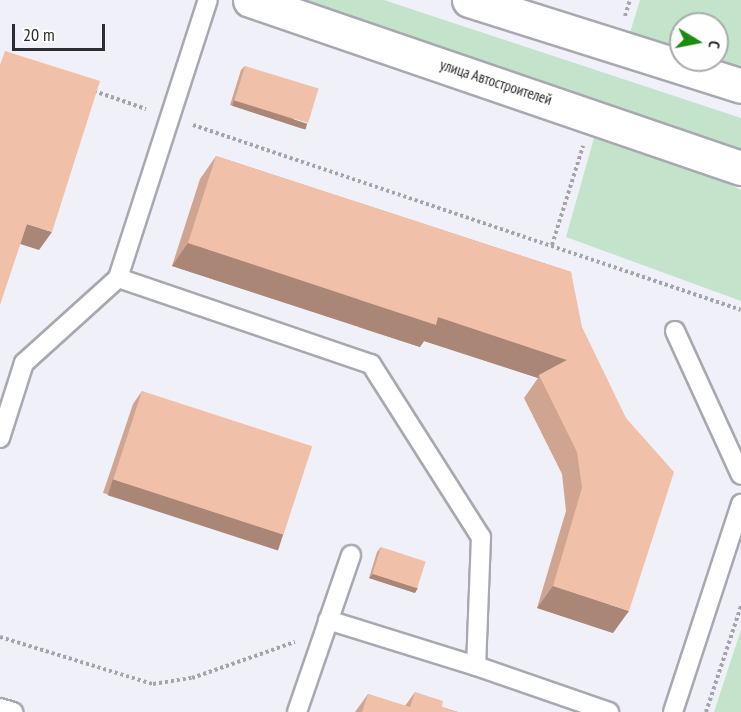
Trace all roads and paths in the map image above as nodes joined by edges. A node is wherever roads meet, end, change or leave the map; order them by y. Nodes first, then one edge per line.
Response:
1 (208, 0) edge
2 (250, 0) edge
3 (469, 0) edge
4 (741, 86) edge
5 (90, 90) edge
6 (169, 117) junction
7 (741, 168) edge
8 (118, 278) junction
9 (741, 310) edge
10 (675, 331) dead end
11 (0, 438) edge
12 (741, 476) edge
13 (741, 504) edge
14 (351, 555) dead end
15 (741, 606) edge
16 (326, 626) junction
17 (0, 637) edge
18 (476, 666) junction
19 (0, 708) edge
20 (13, 712) edge
21 (297, 712) edge
22 (609, 712) edge
23 (673, 712) edge
24 (706, 712) edge

1 - 6 lane
2 - 7 main road, улица Автостроителей
3 - 4 main road
5 - 6 path
6 - 8 lane
6 - 9 path
8 - 11 lane
8 - 18 lane
10 - 12 lane
13 - 23 lane
14 - 16 lane
15 - 24 path
16 - 17 path
16 - 18 lane
16 - 21 lane
18 - 22 lane
19 - 20 lane

